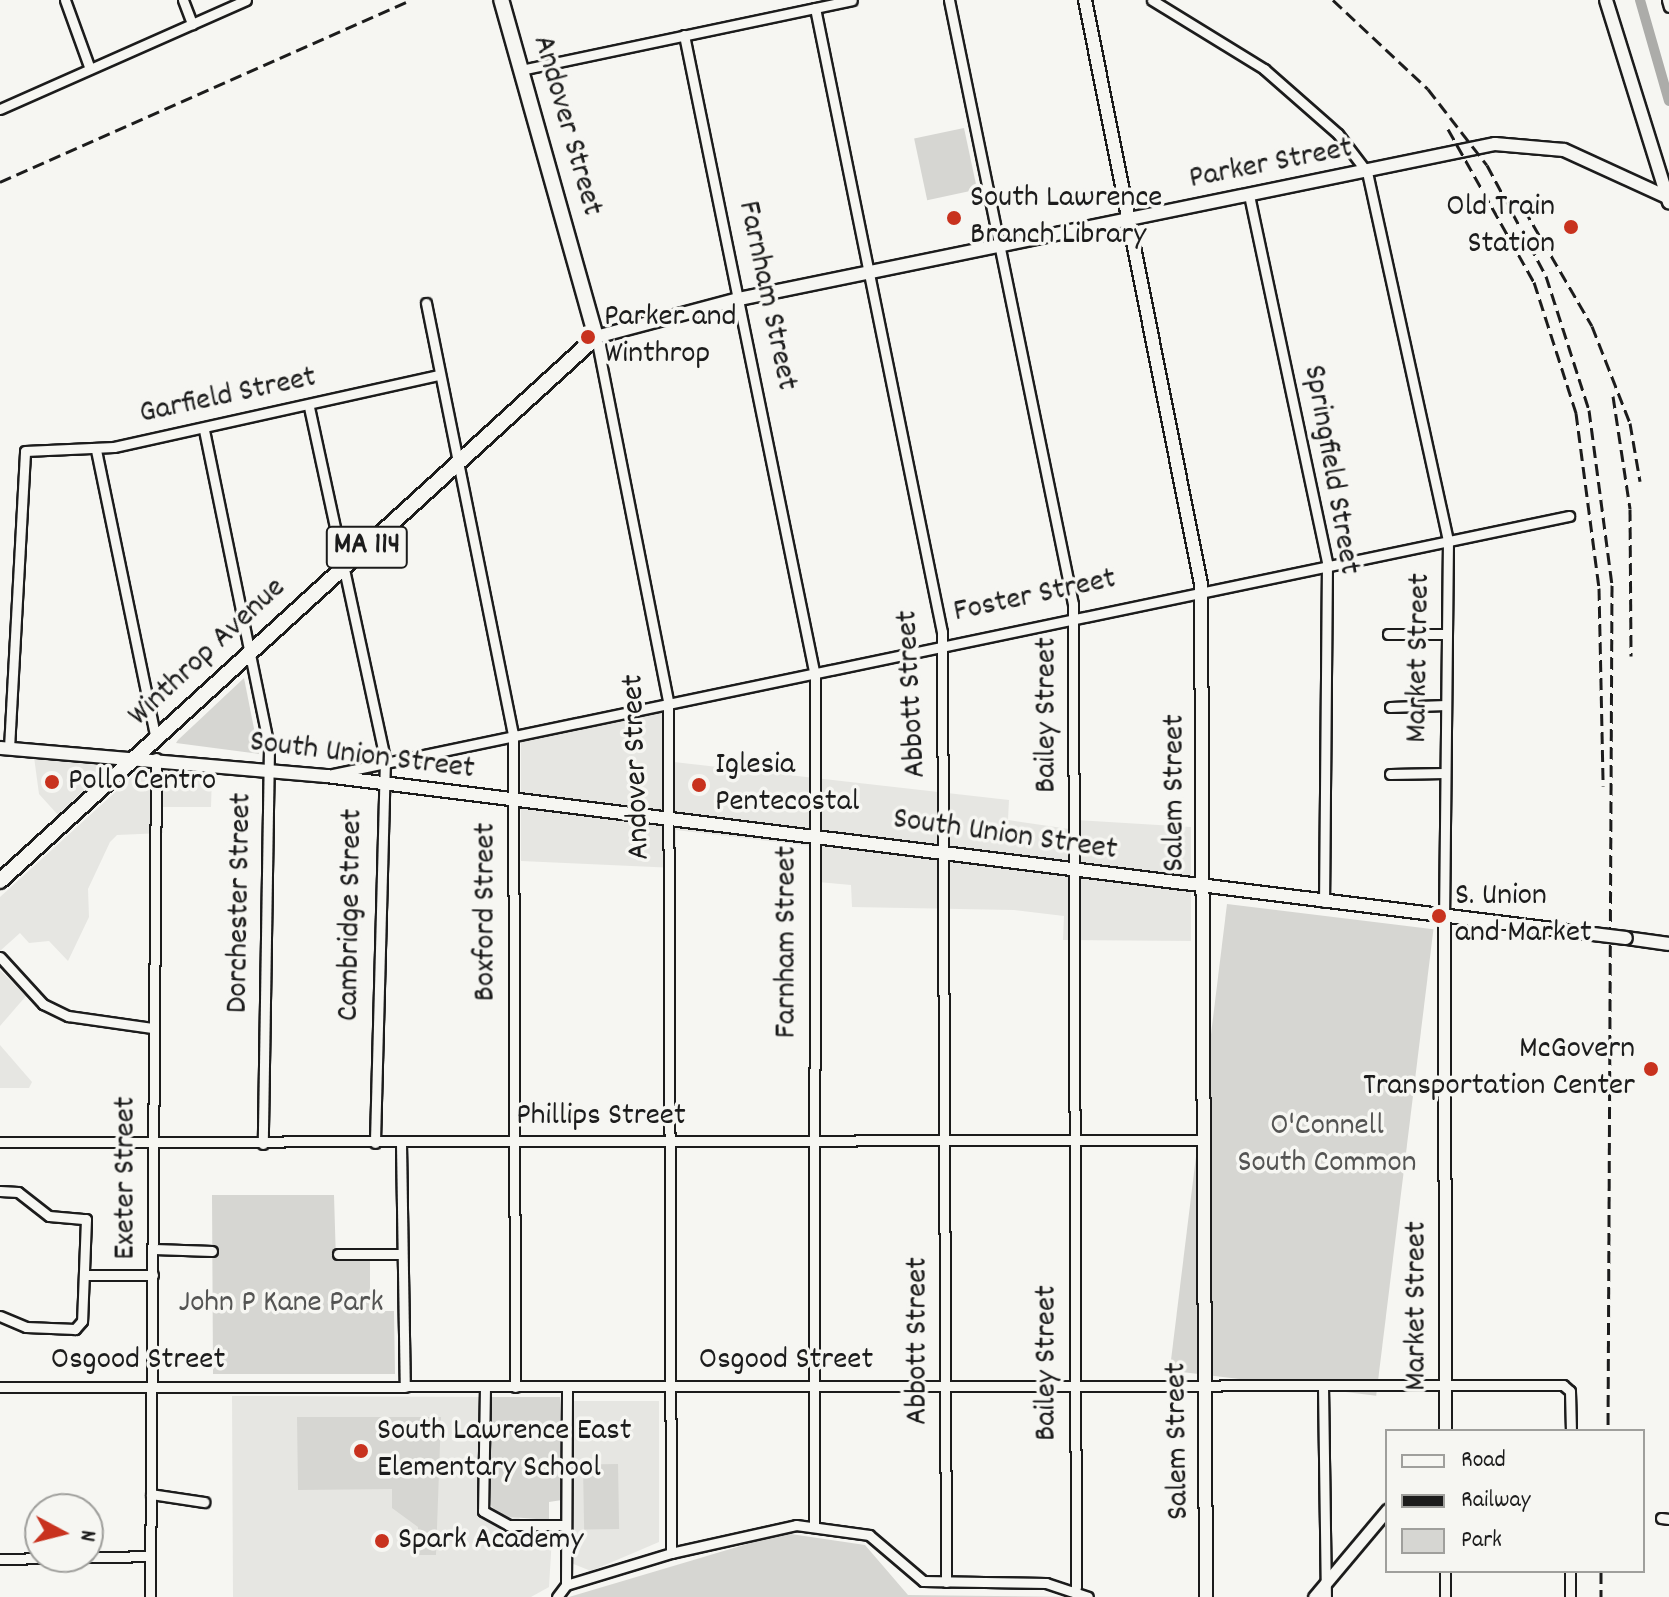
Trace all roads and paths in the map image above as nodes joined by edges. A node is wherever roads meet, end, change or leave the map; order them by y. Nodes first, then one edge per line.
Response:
1 (65, 0) edge
2 (183, 0) edge
3 (246, 0) edge
4 (501, 0) edge
5 (852, 0) edge
6 (949, 0) edge
7 (1085, 0) edge
8 (1152, 0) edge
9 (1606, 0) edge
10 (1667, 0) edge
11 (1669, 7) edge
12 (815, 8) junction
13 (192, 24) junction
14 (684, 35) junction
15 (90, 69) junction
16 (521, 70) junction
17 (0, 109) edge
18 (1367, 172) junction
19 (1249, 195) junction
20 (1668, 200) edge
21 (1129, 219) junction
22 (999, 244) junction
23 (868, 272) junction
24 (739, 299) junction
25 (426, 303) dead end
26 (596, 337) junction
27 (440, 375) junction
28 (309, 407) junction
29 (204, 430) junction
30 (96, 450) junction
31 (458, 466) junction
32 (1569, 516) dead end
33 (1448, 540) junction
34 (1327, 563) junction
35 (343, 568) junction
36 (1201, 590) junction
37 (1073, 618) junction
38 (1388, 634) dead end
39 (1447, 634) junction
40 (943, 642) junction
41 (251, 651) junction
42 (814, 671) junction
43 (668, 701) junction
44 (1446, 705) junction
45 (1390, 707) dead end
46 (513, 733) junction
47 (156, 739) junction
48 (4, 748) edge
49 (138, 756) junction
50 (156, 758) junction
51 (385, 759) junction
52 (270, 770) junction
53 (1445, 773) junction
54 (1390, 774) dead end
55 (326, 776) junction
56 (381, 784) junction
57 (513, 803) junction
58 (669, 822) junction
59 (813, 836) junction
60 (943, 855) junction
61 (1075, 873) junction
62 (0, 881) edge
63 (1202, 888) junction
64 (1324, 902) junction
65 (1444, 916) junction
66 (1669, 944) edge
67 (0, 957) edge
68 (152, 1028) junction
69 (1203, 1140) junction
70 (944, 1141) junction
71 (1075, 1141) junction
72 (0, 1142) edge
73 (814, 1142) junction
74 (375, 1143) junction
75 (513, 1143) junction
76 (668, 1143) junction
77 (153, 1144) junction
78 (263, 1144) junction
79 (401, 1144) junction
80 (0, 1191) edge
81 (154, 1249) junction
82 (212, 1251) dead end
83 (338, 1254) dead end
84 (401, 1254) junction
85 (84, 1275) junction
86 (153, 1275) junction
87 (0, 1316) edge
88 (1073, 1385) junction
89 (1203, 1385) junction
90 (944, 1386) junction
91 (1323, 1386) junction
92 (0, 1387) edge
93 (405, 1387) junction
94 (485, 1387) junction
95 (515, 1387) junction
96 (567, 1387) junction
97 (669, 1387) junction
98 (812, 1387) junction
99 (1444, 1387) junction
100 (153, 1388) junction
101 (1445, 1429) edge
102 (1571, 1429) edge
103 (151, 1494) junction
104 (204, 1502) dead end
105 (1385, 1512) edge
106 (566, 1525) junction
107 (814, 1526) junction
108 (671, 1553) junction
109 (150, 1556) junction
110 (0, 1559) edge
111 (1445, 1573) edge
112 (1570, 1573) edge
113 (946, 1582) junction
114 (1325, 1583) junction
115 (566, 1585) junction
116 (1076, 1587) junction
117 (150, 1597) edge
118 (557, 1597) edge
119 (1088, 1597) edge
120 (1206, 1597) edge
121 (1314, 1597) edge
122 (1326, 1597) edge
123 (1445, 1597) edge
124 (1570, 1597) edge

1 - 15 street
2 - 13 street
3 - 13 street
4 - 16 main road, Andover Street
5 - 12 street
6 - 22 street, Bailey Street
7 - 21 main road, Salem Street
8 - 18 street, Market Street
9 - 20 main road, MA 114
10 - 11 street
12 - 14 street
12 - 23 street, Abbott Street
13 - 15 street
14 - 16 street
14 - 24 street, Farnham Street
15 - 17 street
16 - 26 main road, Andover Street
18 - 19 main road, Parker Street / MA 114
18 - 20 main road, Parker Street / MA 114
18 - 33 street, Market Street
19 - 21 main road, Parker Street / MA 114
19 - 34 street, Springfield Street
21 - 22 main road, Parker Street / MA 114
21 - 36 main road, Salem Street
22 - 23 main road, Parker Street / MA 114
22 - 37 street, Bailey Street
23 - 24 main road, Parker Street / MA 114
23 - 40 street, Abbott Street
24 - 26 main road, Parker Street / MA 114
24 - 42 street, Farnham Street
25 - 27 street, Boxford Street
26 - 31 main road, Winthrop Avenue / MA 114
26 - 43 street, Andover Street
27 - 28 street, Garfield Street
27 - 31 street, Boxford Street
28 - 29 street, Garfield Street
28 - 35 street, Cambridge Street
29 - 30 street, Garfield Street
29 - 41 street, Dorchester Street
30 - 47 street
30 - 48 street, Garfield Street
31 - 35 main road, Winthrop Avenue / MA 114
31 - 46 street, Boxford Street
32 - 33 street, Foster Street
33 - 34 street, Foster Street
33 - 39 street, Market Street
34 - 36 street, Foster Street
34 - 64 street, Springfield Street
35 - 41 main road, Winthrop Avenue / MA 114
35 - 51 street, Cambridge Street
36 - 37 street, Foster Street
36 - 63 main road, Salem Street
37 - 40 street, Foster Street
37 - 61 street, Bailey Street
38 - 39 street
39 - 44 street, Market Street
40 - 42 street, Foster Street
40 - 60 street, Abbott Street
41 - 47 main road, Winthrop Avenue / MA 114
41 - 52 street, Dorchester Street
42 - 43 street, Foster Street
42 - 59 street, Farnham Street
43 - 46 street, Foster Street
43 - 58 street, Andover Street
44 - 45 street
44 - 53 street, Market Street
46 - 51 street, Foster Street
46 - 57 street, Boxford Street
47 - 49 main road, Winthrop Avenue / MA 114
48 - 49 main road, South Union Street
49 - 50 main road, South Union Street
49 - 62 main road, Winthrop Avenue / MA 114
50 - 52 main road, South Union Street
50 - 68 street, Exeter Street
51 - 55 street, Foster Street
51 - 56 street, Cambridge Street
52 - 55 main road, South Union Street
52 - 78 street, Dorchester Street
53 - 54 street
53 - 65 street, Market Street
55 - 56 main road, South Union Street
56 - 57 main road, South Union Street
56 - 74 street, Cambridge Street
57 - 58 main road, South Union Street
57 - 75 street, Boxford Street
58 - 59 main road, South Union Street
58 - 76 street, Andover Street
59 - 60 main road, South Union Street
59 - 73 street, Farnham Street
60 - 61 main road, South Union Street
60 - 70 street, Abbott Street
61 - 63 main road, South Union Street
61 - 71 street, Bailey Street
63 - 64 main road, South Union Street
63 - 69 main road, Salem Street
64 - 65 main road, South Union Street
65 - 66 main road, South Union Street, bridge
65 - 99 street, Market Street
67 - 68 street
68 - 77 street, Exeter Street
69 - 71 street, Phillips Street
69 - 89 main road, Salem Street
70 - 71 street, Phillips Street
70 - 73 street, Phillips Street
70 - 90 street, Abbott Street
71 - 88 street, Bailey Street
72 - 77 street, Phillips Street
73 - 76 street, Phillips Street
73 - 98 street, Farnham Street
74 - 78 street, Phillips Street
74 - 79 street, Phillips Street
75 - 76 street, Phillips Street
75 - 79 street, Phillips Street
75 - 95 street, Boxford Street
76 - 97 street, Andover Street
77 - 78 street, Phillips Street
77 - 81 street, Exeter Street
79 - 84 street
80 - 85 street
81 - 82 street
81 - 86 street, Exeter Street
83 - 84 street
84 - 93 street
85 - 86 street
85 - 87 street
86 - 100 street, Exeter Street
88 - 89 street, Osgood Street
88 - 90 street, Osgood Street
88 - 116 street, Bailey Street
89 - 91 street, Osgood Street
89 - 120 main road, Salem Street
90 - 98 street, Osgood Street
90 - 113 street, Abbott Street
91 - 99 street, Osgood Street
91 - 114 street
92 - 100 street, Osgood Street
93 - 94 street, Osgood Street
93 - 100 street, Osgood Street
94 - 95 street, Osgood Street
94 - 106 street
95 - 96 street, Osgood Street
96 - 97 street, Osgood Street
96 - 106 street
97 - 98 street, Osgood Street
97 - 108 street, Andover Street
98 - 107 street, Farnham Street
99 - 101 street, Market Street
99 - 102 street, Osgood Street
100 - 103 street, Exeter Street
103 - 104 street
103 - 109 street, Exeter Street
105 - 114 street
106 - 115 street
107 - 108 street
107 - 113 street
108 - 115 street
109 - 110 street
109 - 117 street, Exeter Street
111 - 123 street
112 - 124 street
113 - 116 street
114 - 121 street
114 - 122 street
115 - 118 street
116 - 119 street

